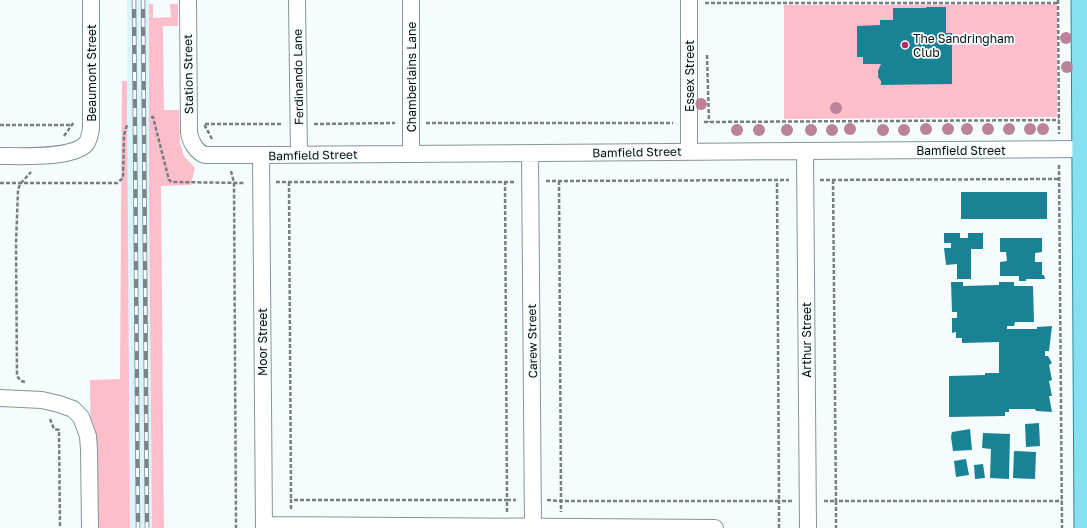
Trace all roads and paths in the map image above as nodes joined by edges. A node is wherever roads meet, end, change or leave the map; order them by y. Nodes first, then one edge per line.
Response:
1 (91, 0) edge
2 (188, 0) edge
3 (297, 0) edge
4 (411, 0) edge
5 (1082, 0) edge
6 (700, 1) edge
7 (1058, 1) edge
8 (705, 11) dead end
9 (707, 51) dead end
10 (151, 116) dead end
11 (1059, 120) junction
12 (75, 121) dead end
13 (690, 122) junction
14 (709, 122) junction
15 (411, 123) junction
16 (299, 124) junction
17 (0, 125) edge
18 (127, 125) dead end
19 (72, 126) junction
20 (195, 146) joint
21 (1083, 149) junction
22 (1059, 150) junction
23 (805, 151) junction
24 (689, 152) junction
25 (411, 154) junction
26 (530, 154) junction
27 (220, 155) junction
28 (261, 155) junction
29 (299, 155) junction
30 (0, 156) edge
31 (45, 156) junction
32 (1059, 179) junction
33 (806, 180) junction
34 (833, 180) junction
35 (559, 181) junction
36 (778, 181) junction
37 (261, 182) junction
38 (289, 182) junction
39 (505, 182) junction
40 (530, 182) junction
41 (0, 183) edge
42 (234, 183) junction
43 (20, 184) junction
44 (0, 398) edge
45 (42, 400) junction
46 (1086, 441) edge
47 (291, 500) junction
48 (1062, 501) junction
49 (292, 525) junction
50 (264, 526) edge
51 (533, 527) edge
52 (60, 528) edge
53 (90, 528) edge
54 (236, 528) edge
55 (714, 528) edge
56 (808, 528) edge
57 (1062, 528) edge
58 (1085, 528) edge

1 - 31 street, Beaumont Street
2 - 20 street, Station Street
3 - 16 street, Ferdinando Lane
4 - 15 street, Chamberlains Lane
5 - 21 main road
6 - 7 path
6 - 8 path
6 - 13 street, Essex Street
7 - 11 path
9 - 14 path
10 - 42 path
11 - 14 path
11 - 22 path
12 - 19 path
13 - 14 path
13 - 15 path
13 - 24 street, Essex Street
15 - 16 path
15 - 25 street, Chamberlains Lane
16 - 27 path
16 - 29 street, Ferdinando Lane
17 - 19 path
18 - 43 path
19 - 31 path
20 - 27 street, Bamfield Street
21 - 22 street, Bamfield Street
21 - 46 main road
22 - 23 street, Bamfield Street
22 - 32 path
23 - 24 street, Bamfield Street
23 - 33 street, Arthur Street
24 - 26 street, Bamfield Street
25 - 26 street, Bamfield Street
25 - 29 street, Bamfield Street
26 - 40 street, Carew Street
27 - 28 street, Bamfield Street
27 - 42 path
28 - 29 street, Bamfield Street
28 - 37 street, Moor Street
30 - 31 street
31 - 43 path
32 - 34 path
32 - 48 path
33 - 34 path
33 - 36 path
33 - 56 street, Arthur Street
34 - 48 path
35 - 36 path
35 - 36 path
35 - 40 path
37 - 38 path
37 - 42 path
37 - 50 street, Moor Street
38 - 39 path
38 - 47 path
39 - 40 path
39 - 47 path
40 - 51 street, Carew Street
41 - 43 path
42 - 54 path
43 - 45 path
44 - 45 street
45 - 52 path
45 - 53 street
46 - 58 main road
47 - 49 path
48 - 57 path
49 - 50 street
49 - 51 street
51 - 55 street

